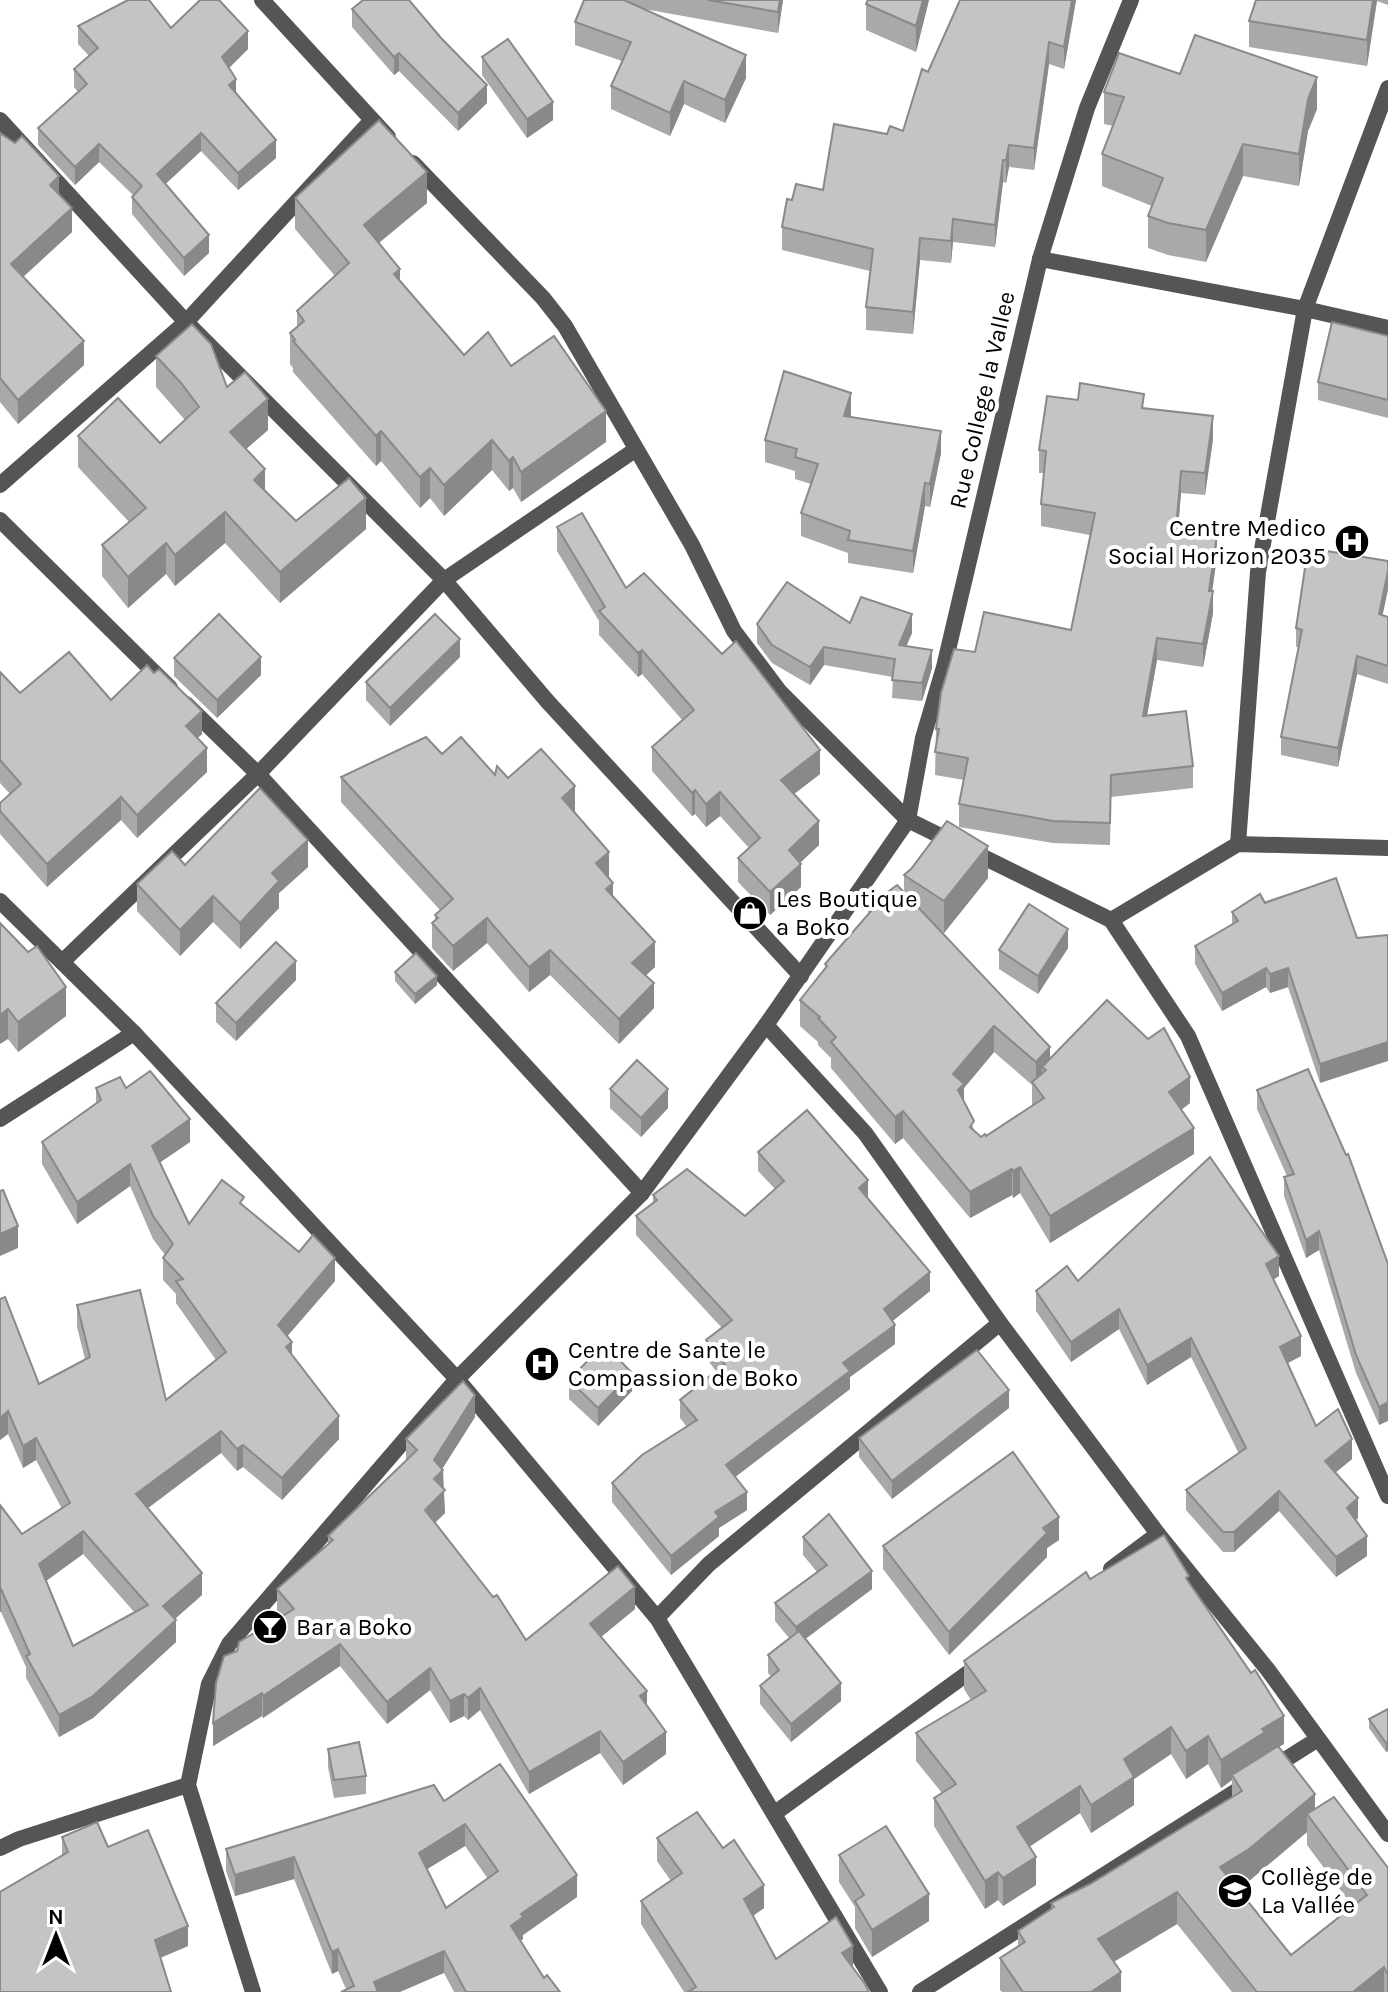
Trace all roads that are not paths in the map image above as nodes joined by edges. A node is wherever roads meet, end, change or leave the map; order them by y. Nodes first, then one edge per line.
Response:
1 (262, 0) edge
2 (1131, 0) edge
3 (1388, 88) edge
4 (0, 120) edge
5 (372, 120) junction
6 (1040, 259) junction
7 (1305, 309) junction
8 (186, 322) junction
9 (1388, 328) edge
10 (635, 450) junction
11 (0, 485) edge
12 (0, 520) edge
13 (444, 580) junction
14 (258, 774) junction
15 (908, 820) junction
16 (1238, 844) junction
17 (1388, 848) edge
18 (0, 901) edge
19 (1111, 920) junction
20 (62, 962) junction
21 (801, 976) junction
22 (766, 1025) junction
23 (134, 1033) junction
24 (0, 1119) edge
25 (642, 1193) junction
26 (1000, 1323) junction
27 (457, 1379) junction
28 (1388, 1496) edge
29 (1158, 1534) junction
30 (1095, 1581) edge
31 (657, 1618) junction
32 (992, 1655) edge
33 (1318, 1739) junction
34 (188, 1785) junction
35 (775, 1813) junction
36 (1388, 1834) edge
37 (0, 1848) edge
38 (253, 1992) edge
39 (880, 1992) edge
40 (920, 1992) edge

1 - 5 street
2 - 6 street, Rue College la Vallee
3 - 7 street
4 - 8 street
5 - 8 street
5 - 10 street
6 - 7 street
6 - 15 street, Rue College la Vallee
7 - 9 street
7 - 16 street
8 - 11 street
8 - 13 street
10 - 13 street
10 - 15 street
12 - 14 street
13 - 14 street
13 - 21 street
14 - 20 street
14 - 25 street
15 - 19 street
15 - 21 street
16 - 17 street
16 - 19 street
18 - 20 street
19 - 28 street
20 - 23 street
21 - 22 street
22 - 25 street
22 - 26 street
23 - 24 street
23 - 27 street
25 - 27 street
26 - 29 street
26 - 31 street
27 - 31 street
27 - 34 street
29 - 30 street
29 - 33 street
31 - 35 street
32 - 35 street
33 - 36 street
33 - 40 street
34 - 37 street
34 - 38 street
35 - 39 street

